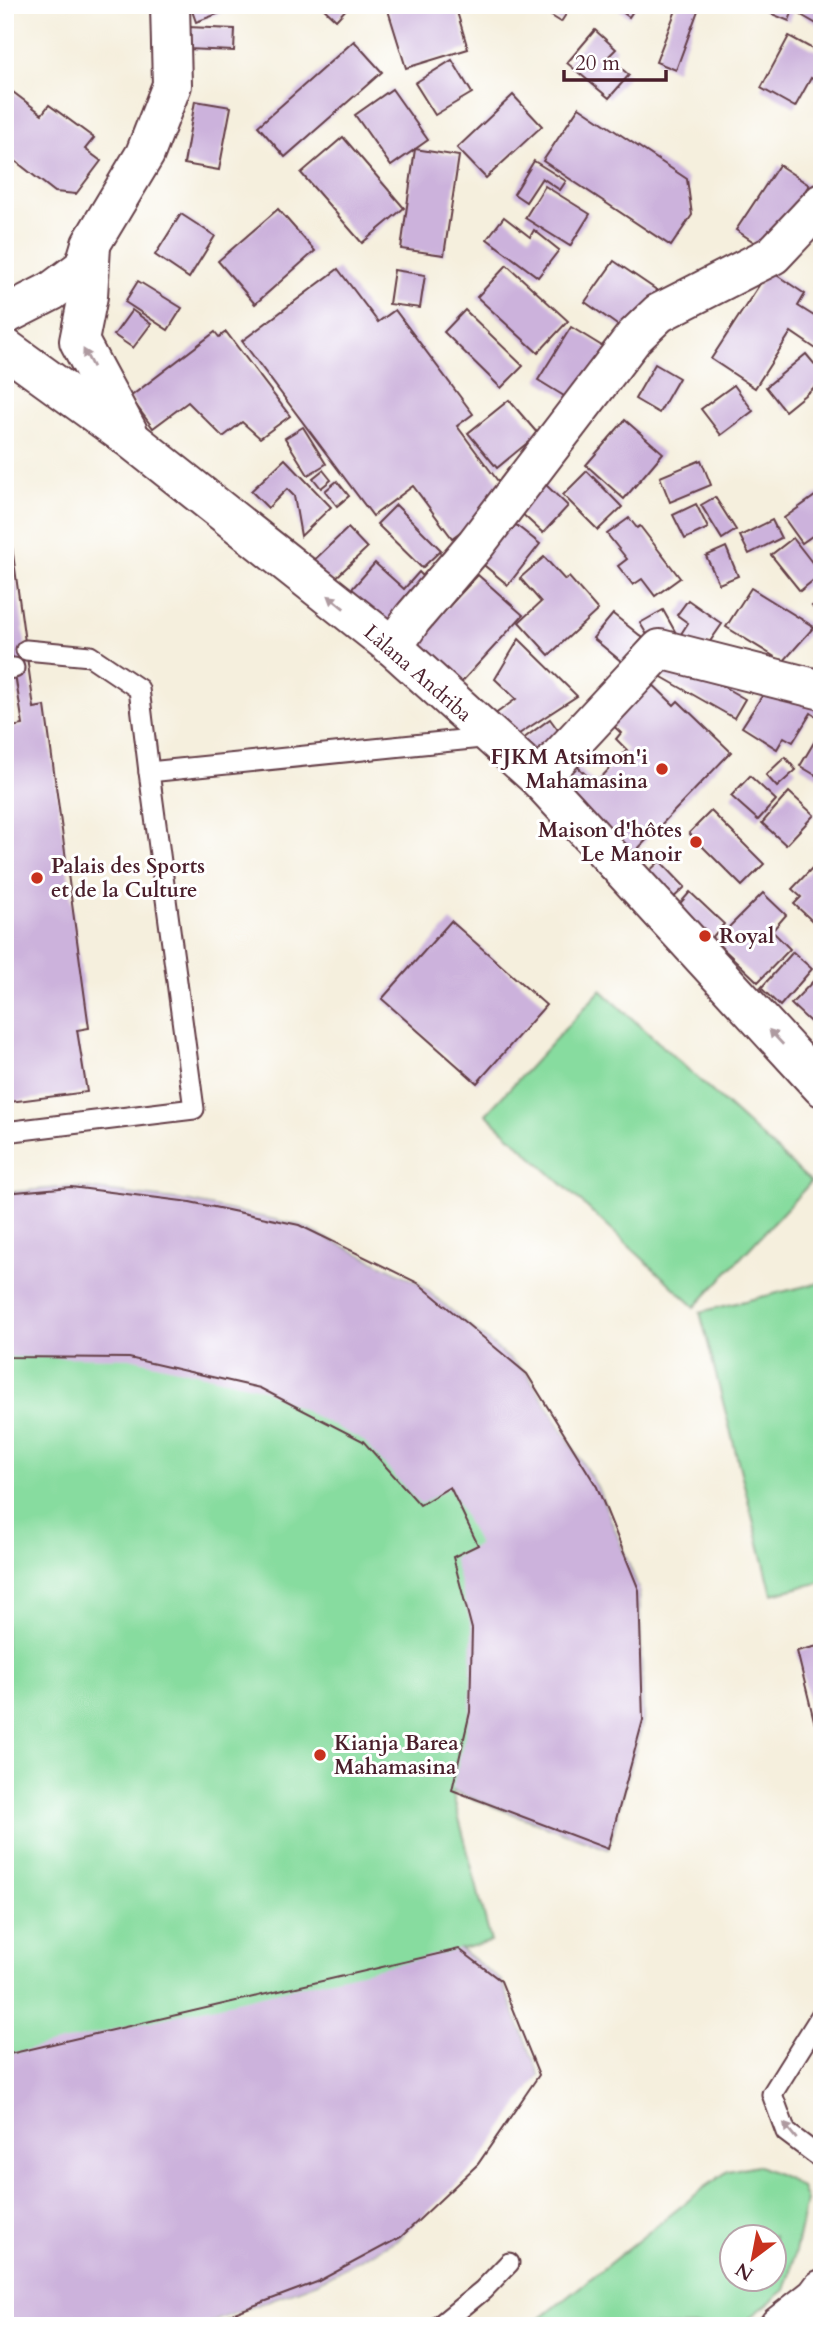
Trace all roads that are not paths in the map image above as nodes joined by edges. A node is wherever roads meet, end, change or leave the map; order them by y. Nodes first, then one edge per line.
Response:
1 (170, 5) edge
2 (822, 203) edge
3 (91, 244) junction
4 (5, 315) edge
5 (5, 348) edge
6 (132, 440) junction
7 (393, 647) junction
8 (26, 650) dead end
9 (822, 690) edge
10 (492, 737) junction
11 (149, 772) junction
12 (539, 779) junction
13 (822, 1087) edge
14 (5, 1132) edge
15 (822, 2014) edge
16 (822, 2158) edge
17 (509, 2263) dead end
18 (820, 2295) edge
19 (439, 2326) edge
20 (779, 2326) edge

1 - 3 street
2 - 7 street
3 - 4 street
6 -> 3 street
5 - 6 street, Làlana Andriba
7 -> 6 street, Làlana Andriba
7 - 10 street, Làlana Andriba
8 - 11 lane
9 - 12 street
10 - 11 lane
10 - 12 street, Làlana Andriba
11 - 14 lane
13 -> 12 street, Làlana Andriba
16 -> 15 lane
17 - 19 lane
18 - 20 street

